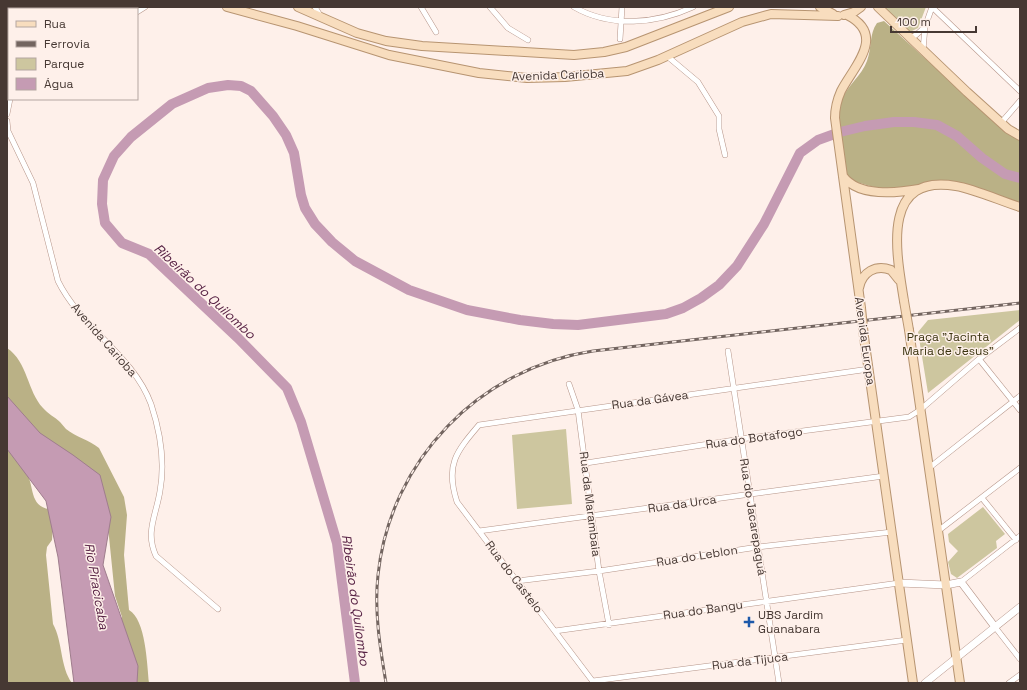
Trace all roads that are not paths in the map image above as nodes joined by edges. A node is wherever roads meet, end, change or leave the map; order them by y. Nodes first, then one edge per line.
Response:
1 (227, 7) edge
2 (298, 7) edge
3 (315, 7) edge
4 (421, 7) edge
5 (490, 7) edge
6 (574, 7) edge
7 (622, 7) edge
8 (693, 7) edge
9 (729, 7) edge
10 (820, 7) edge
11 (861, 7) edge
12 (878, 7) edge
13 (932, 7) edge
14 (843, 15) junction
15 (321, 17) junction
16 (621, 21) junction
17 (925, 27) junction
18 (436, 32) dead end
19 (910, 38) junction
20 (620, 39) dead end
21 (528, 40) dead end
22 (923, 50) junction
23 (667, 56) junction
24 (1020, 92) edge
25 (10, 100) edge
26 (1020, 101) edge
27 (7, 114) edge
28 (7, 121) edge
29 (1001, 123) junction
30 (1020, 136) edge
31 (725, 156) dead end
32 (843, 176) junction
33 (924, 188) junction
34 (1020, 207) edge
35 (903, 290) junction
36 (858, 291) junction
37 (1020, 328) edge
38 (728, 351) dead end
39 (979, 359) junction
40 (869, 369) junction
41 (569, 384) dead end
42 (733, 388) junction
43 (1020, 396) edge
44 (1013, 401) junction
45 (578, 410) junction
46 (920, 410) junction
47 (1020, 410) edge
48 (876, 422) junction
49 (741, 439) junction
50 (586, 463) junction
51 (453, 464) joint
52 (929, 468) junction
53 (1020, 468) edge
54 (884, 476) junction
55 (750, 495) junction
56 (982, 498) junction
57 (591, 517) junction
58 (479, 531) junction
59 (938, 531) junction
60 (892, 532) junction
61 (1018, 538) edge
62 (758, 547) junction
63 (599, 571) junction
64 (517, 581) junction
65 (961, 582) junction
66 (899, 583) junction
67 (946, 585) junction
68 (766, 601) junction
69 (1020, 607) edge
70 (218, 609) dead end
71 (609, 624) junction
72 (994, 627) junction
73 (555, 632) junction
74 (907, 640) junction
75 (957, 656) junction
76 (775, 657) junction
77 (1020, 659) edge
78 (1020, 675) edge
79 (593, 682) edge
80 (779, 683) edge
81 (913, 683) edge
82 (925, 683) edge
83 (960, 683) edge
84 (1009, 683) edge

1 - 23 main road, Avenida Carioba
2 - 15 main road, Avenida Carioba
3 - 15 street
4 - 18 street
5 - 21 street
6 - 16 street
7 - 16 street
8 - 16 street
9 - 15 main road, Avenida Carioba
10 - 14 main road, Avenida Europa
11 - 14 main road
12 - 19 main road
13 - 17 street
13 - 24 street
14 - 23 main road, Avenida Carioba
14 - 32 main road, Avenida Europa
16 - 20 street
17 - 19 street
17 - 22 street
19 - 22 main road
22 - 29 main road
23 - 31 street
25 - 27 street
26 - 29 street
28 - 70 street, Avenida Carioba
29 - 30 main road
32 - 33 main road
32 - 36 main road, Avenida Europa
33 - 34 main road
33 - 35 main road
35 - 36 main road
35 - 46 main road, bridge
36 - 40 main road, Avenida Europa, bridge
37 - 39 street, Rua do Botafogo
38 - 42 street, Rua do Jacarepaguá
39 - 44 street
39 - 46 street, Rua do Botafogo
40 - 42 street, Rua da Gávea
40 - 48 main road, Avenida Europa
41 - 45 street, Rua da Marambaia
42 - 45 street, Rua da Gávea
42 - 49 street, Rua do Jacarepaguá
43 - 44 street
44 - 47 street
44 - 52 street
45 - 50 street, Rua da Marambaia
45 - 51 street, Rua da Gávea
46 - 48 street, Rua do Botafogo
46 - 52 main road
48 - 49 street, Rua do Botafogo
48 - 54 main road, Avenida Europa
49 - 50 street, Rua do Botafogo
49 - 55 street, Rua do Jacarepaguá
50 - 57 street, Rua da Marambaia
51 - 58 street, Rua do Castelo
52 - 59 main road
53 - 56 street
54 - 55 street, Rua da Urca
54 - 60 main road, Avenida Europa
55 - 57 street, Rua da Urca
55 - 62 street, Rua do Jacarepaguá
56 - 59 street
56 - 61 street
57 - 58 street, Rua da Urca
57 - 63 street, Rua da Marambaia
58 - 64 street, Rua do Castelo
59 - 67 main road
60 - 62 street, Rua do Leblon
60 - 66 main road, Avenida Europa
61 - 65 street
62 - 63 street, Rua do Leblon
62 - 68 street, Rua do Jacarepaguá
63 - 64 street, Rua do Leblon
63 - 71 street, Rua da Marambaia
64 - 73 street, Rua do Castelo
65 - 67 street
65 - 72 street
66 - 67 street
66 - 68 street, Rua do Bangu
66 - 74 main road, Avenida Europa
67 - 75 main road
68 - 71 street, Rua do Bangu
68 - 76 street, Rua do Jacarepaguá
69 - 72 street
71 - 73 street, Rua do Bangu
72 - 75 street
72 - 77 street
73 - 79 street, Rua do Castelo
74 - 76 street, Rua da Tijuca
74 - 81 main road, Avenida Europa
75 - 82 street
75 - 83 main road
76 - 79 street, Rua da Tijuca
76 - 80 street, Rua do Jacarepaguá
78 - 84 street

